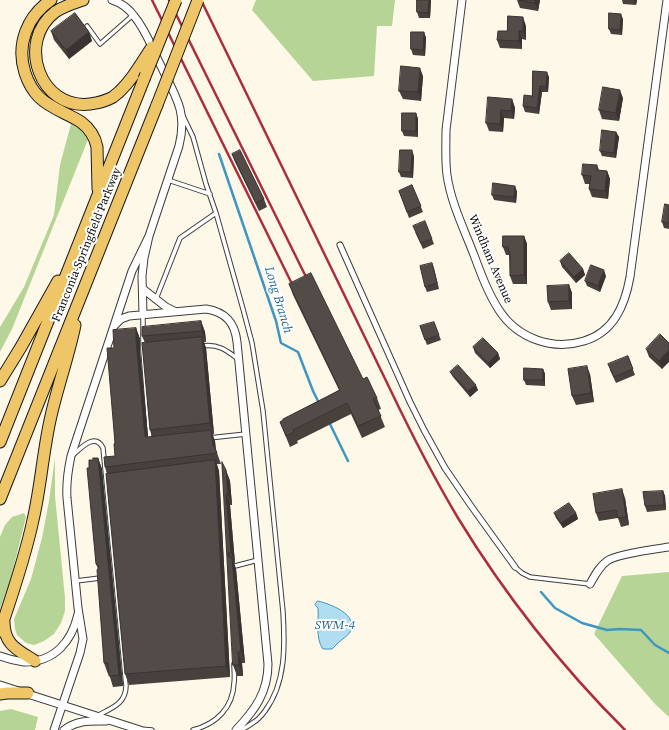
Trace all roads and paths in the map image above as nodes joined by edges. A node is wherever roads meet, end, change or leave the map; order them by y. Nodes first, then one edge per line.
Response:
1 (51, 0) edge
2 (83, 0) edge
3 (112, 0) edge
4 (176, 0) edge
5 (198, 0) edge
6 (462, 0) edge
7 (667, 0) edge
8 (133, 14) junction
9 (87, 26) edge
10 (164, 30) junction
11 (180, 109) junction
12 (168, 180) junction
13 (98, 194) junction
14 (210, 194) junction
15 (216, 213) junction
16 (83, 232) junction
17 (149, 236) junction
18 (340, 245) dead end
19 (142, 290) junction
20 (80, 297) junction
21 (156, 300) junction
22 (174, 311) junction
23 (143, 314) junction
24 (114, 326) junction
25 (198, 346) edge
26 (151, 350) edge
27 (143, 351) junction
28 (238, 359) junction
29 (0, 381) edge
30 (246, 434) junction
31 (206, 439) edge
32 (0, 442) edge
33 (151, 445) edge
34 (71, 456) junction
35 (113, 481) edge
36 (106, 482) junction
37 (0, 499) edge
38 (669, 547) edge
39 (258, 560) junction
40 (236, 566) dead end
41 (515, 567) joint
42 (100, 578) edge
43 (76, 581) junction
44 (590, 584) joint
45 (78, 608) junction
46 (4, 618) junction
47 (0, 631) edge
48 (0, 656) edge
49 (233, 658) edge
50 (35, 661) junction
51 (0, 685) edge
52 (28, 693) junction
53 (0, 694) edge
54 (63, 704) junction
55 (97, 716) junction
56 (114, 721) junction
57 (138, 729) edge
58 (54, 730) edge
59 (64, 730) edge
60 (152, 730) edge
61 (193, 730) edge
62 (236, 730) edge
63 (241, 730) edge

1 - 13 main road
2 - 10 main road, bridge
3 - 8 street
4 - 10 main road, Franconia-Springfield Parkway, bridge
5 - 20 main road, Franconia-Springfield Parkway, bridge
6 - 7 street, Windham Avenue
8 - 9 lane
8 - 11 street
10 - 13 main road, Franconia-Springfield Parkway, bridge
11 - 12 street
11 - 14 lane
12 - 14 lane
12 - 17 street
13 - 16 main road, Franconia-Springfield Parkway
14 - 15 lane
15 - 21 lane
15 - 63 lane
16 - 29 main road
16 - 32 main road, Franconia-Springfield Parkway
17 - 19 street
17 - 24 street
18 - 41 street
19 - 21 street
19 - 23 street
20 - 37 main road, Franconia-Springfield Parkway
20 - 46 main road
21 - 22 street
22 - 23 street
22 - 28 street
23 - 24 street
23 - 27 lane
24 - 34 street
25 - 28 lane
26 - 27 lane
27 - 33 lane
28 - 30 street
30 - 31 lane
30 - 39 street
34 - 36 lane
34 - 43 street
35 - 36 lane
36 - 55 lane
38 - 44 street
39 - 40 lane
39 - 62 street
41 - 44 lane
42 - 43 lane
43 - 45 street
45 - 50 street
45 - 54 street
46 - 47 main road
46 - 50 main road
48 - 50 street
49 - 61 lane
51 - 52 street
52 - 53 main road
52 - 54 street
54 - 55 street
54 - 58 street
55 - 56 street
56 - 57 street
56 - 59 street
57 - 60 lane

